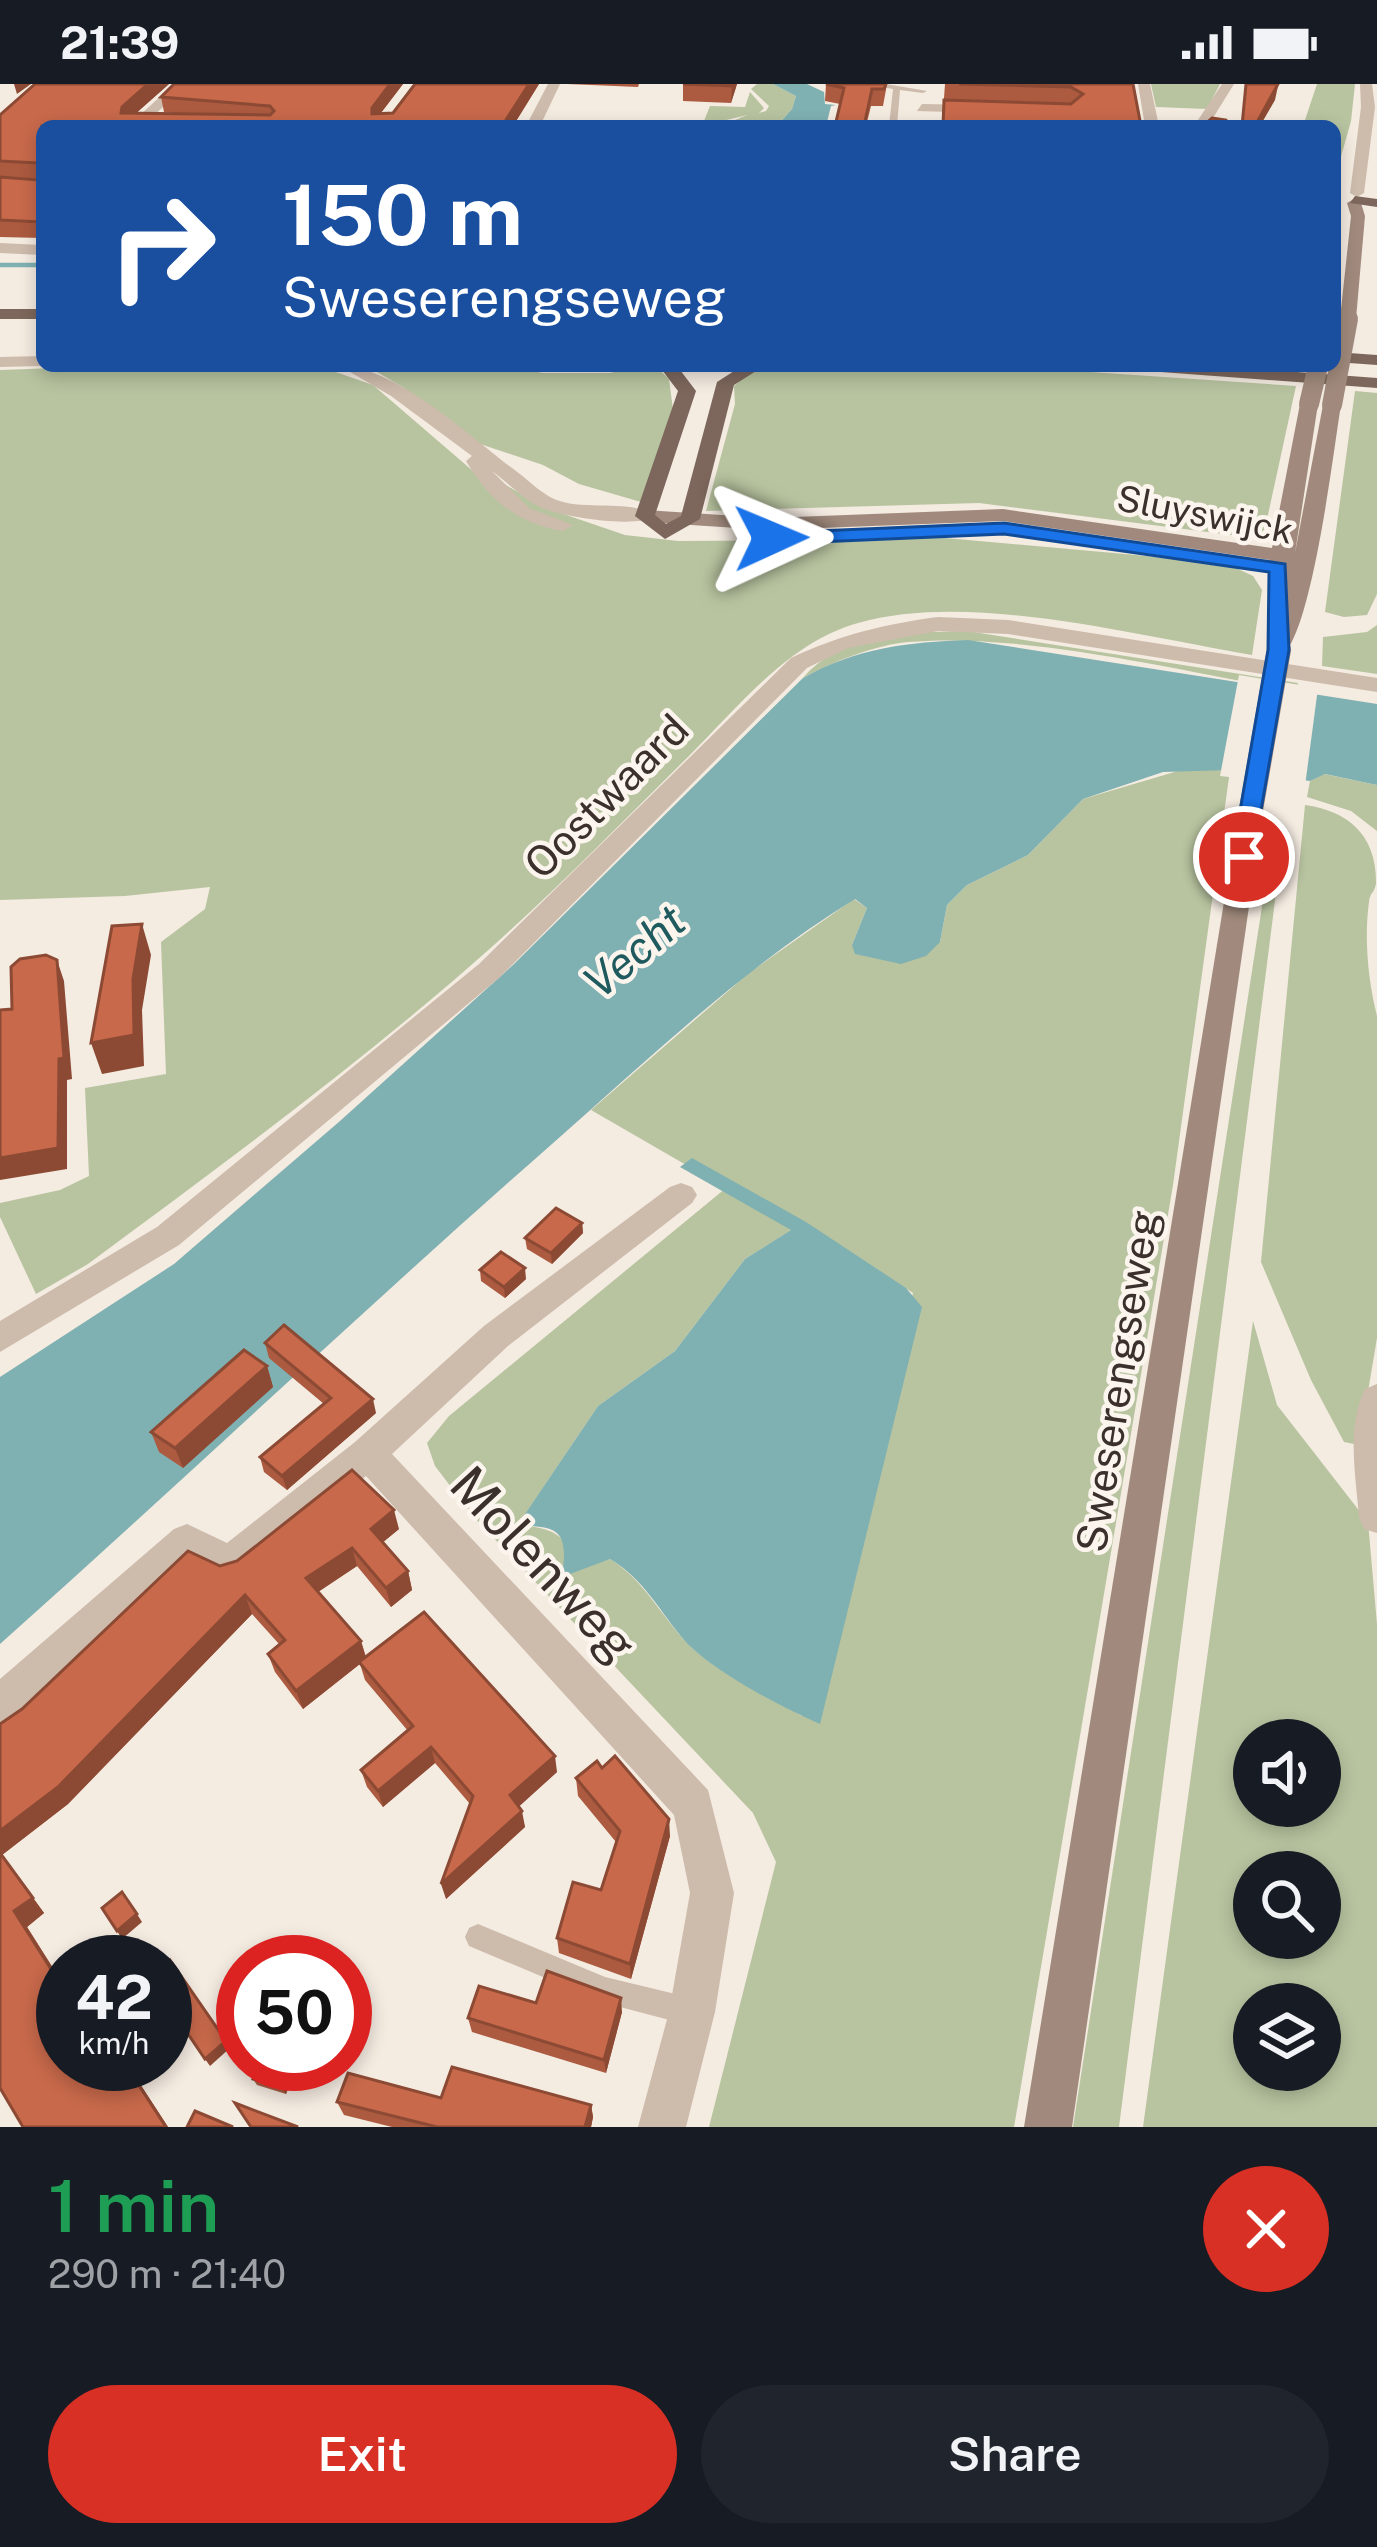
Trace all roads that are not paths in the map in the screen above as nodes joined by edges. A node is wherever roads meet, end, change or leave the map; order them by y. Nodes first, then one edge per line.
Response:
1 (181, 84) edge
2 (554, 84) edge
3 (868, 84) edge
4 (1144, 84) edge
5 (1228, 84) edge
6 (1371, 85) edge
7 (924, 88) edge
8 (896, 90) junction
9 (922, 108) junction
10 (1006, 110) edge
11 (140, 120) edge
12 (536, 120) edge
13 (894, 120) edge
14 (921, 120) edge
15 (1151, 120) edge
16 (1205, 120) edge
17 (1370, 134) edge
18 (1355, 199) junction
19 (1377, 200) edge
20 (1341, 221) edge
21 (0, 248) edge
22 (36, 250) edge
23 (0, 314) edge
24 (36, 314) edge
25 (0, 331) edge
26 (36, 331) edge
27 (1341, 341) edge
28 (1341, 357) edge
29 (1377, 360) edge
30 (36, 361) edge
31 (0, 362) edge
32 (360, 372) edge
33 (673, 372) edge
34 (744, 372) edge
35 (1228, 372) edge
36 (1318, 372) edge
37 (1331, 372) edge
38 (1377, 383) edge
39 (1321, 405) junction
40 (470, 450) junction
41 (645, 516) junction
42 (690, 519) junction
43 (664, 533) junction
44 (1280, 561) junction
45 (1304, 564) junction
46 (1279, 650) junction
47 (1377, 685) edge
48 (680, 1196) dead end
49 (0, 1339) edge
50 (1377, 1399) edge
51 (368, 1453) junction
52 (1377, 1517) edge
53 (0, 1705) edge
54 (478, 1937) dead end
55 (692, 2012) junction
56 (662, 2127) edge
57 (1048, 2127) edge

1 - 11 street
2 - 12 street
3 - 8 lane
4 - 15 street
5 - 16 street
6 - 17 street, Sweserengseweg
7 - 8 lane
7 - 9 street
8 - 13 lane
9 - 10 street
9 - 14 street
17 - 18 street, Sweserengseweg
18 - 19 main road
18 - 20 main road, Sweserengseweg
18 - 27 main road, Sweserengseweg, bridge
21 - 22 street
23 - 24 main road
25 - 26 main road
28 - 29 main road
30 - 31 street
32 - 40 street, Sluyswijck
33 - 41 main road
34 - 42 main road
35 - 38 main road
36 - 39 main road, Sweserengseweg, bridge
37 - 39 main road, Sweserengseweg, bridge
39 - 44 main road, Sweserengseweg
39 - 45 main road, Sweserengseweg
40 - 41 street, Sluyswijck
40 - 43 street, Sluyswijck
41 - 42 main road, Sluyswijck
41 - 43 main road
42 - 43 main road
42 - 44 main road, Sluyswijck
43 - 44 main road, Sluyswijck
44 - 45 main road, Sluyswijck
44 - 46 main road, Sweserengseweg
45 - 46 main road, Sweserengseweg
46 - 57 main road, Sweserengseweg, bridge
47 - 49 street, Oostwaard
48 - 51 street
50 - 52 street
51 - 53 street
51 - 55 street, Molenweg
54 - 55 lane
55 - 56 street, Molenweg

